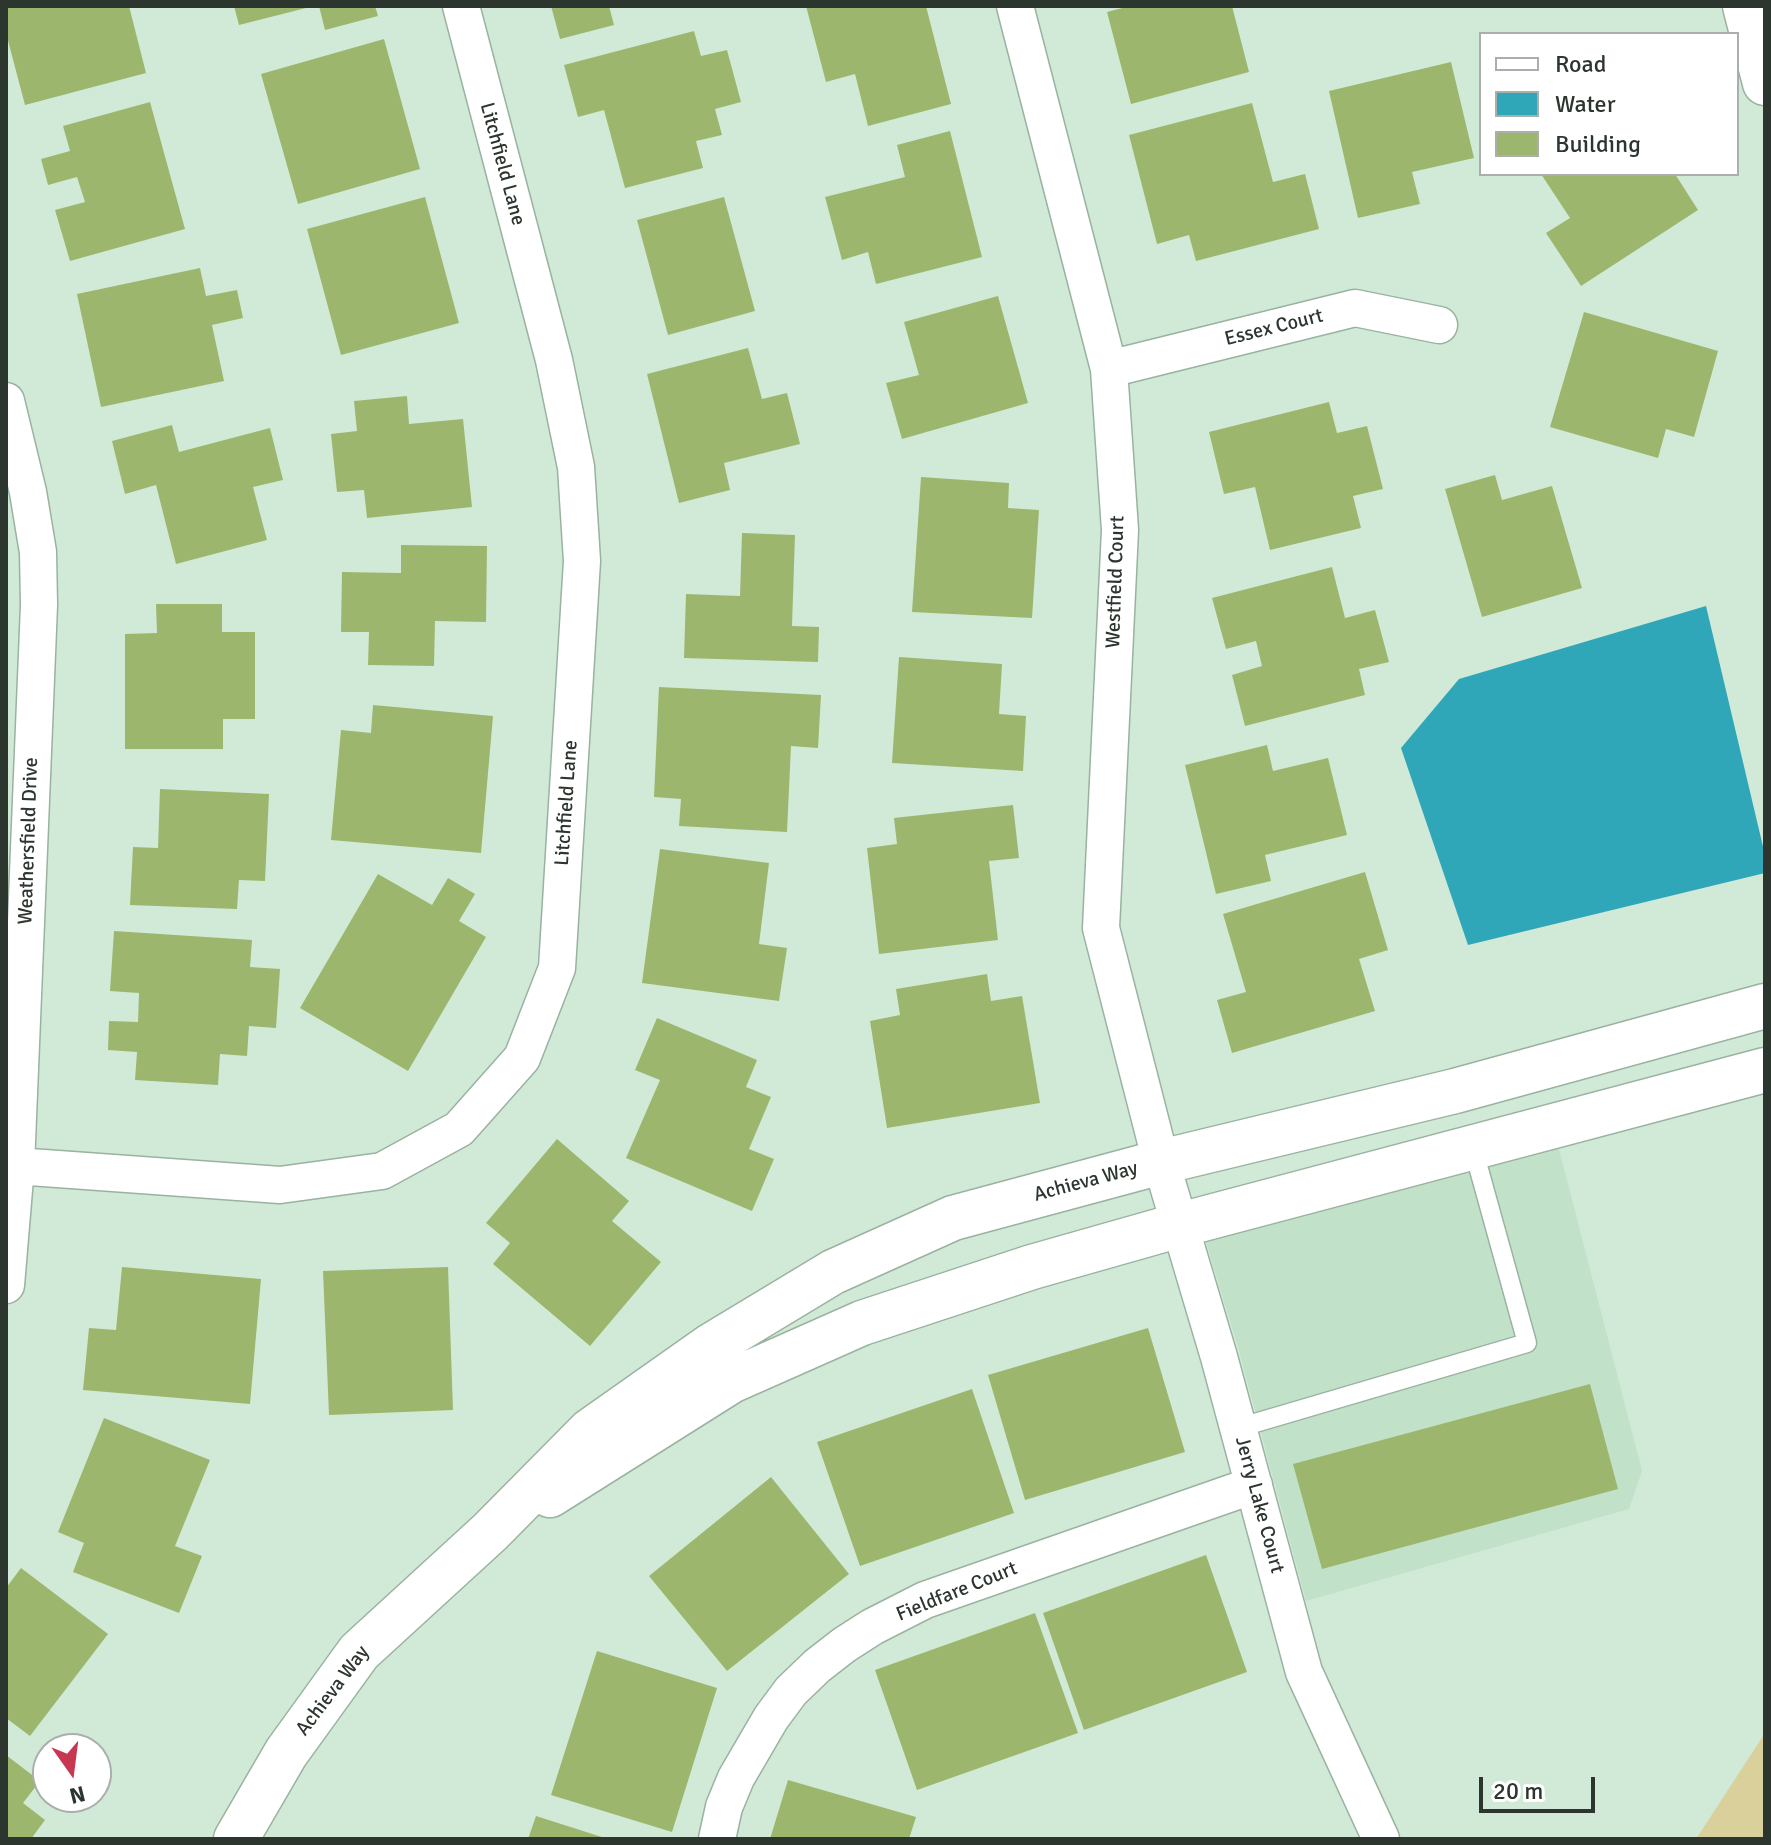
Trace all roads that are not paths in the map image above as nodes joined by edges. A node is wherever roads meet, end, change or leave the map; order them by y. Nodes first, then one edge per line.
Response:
1 (461, 6) edge
2 (1015, 6) edge
3 (1745, 6) edge
4 (1765, 83) edge
5 (1439, 325) dead end
6 (1109, 369) junction
7 (6, 401) edge
8 (1765, 1006) edge
9 (1765, 1070) edge
10 (1473, 1148) junction
11 (1161, 1162) junction
12 (16, 1166) junction
13 (1180, 1225) junction
14 (6, 1285) edge
15 (1238, 1428) junction
16 (1254, 1485) junction
17 (490, 1532) junction
18 (236, 1839) edge
19 (717, 1839) edge
20 (1381, 1839) edge

1 - 12 street, Litchfield Lane
2 - 6 street, Westfield Court
3 - 4 street
5 - 6 street, Essex Court
6 - 11 street, Westfield Court
7 - 12 street, Weathersfield Drive
8 - 11 street, Achieva Way
9 - 10 street, Achieva Way
10 - 13 street, Achieva Way
10 - 15 lane
11 - 13 street, Jerry Lake Court
11 - 17 street, Achieva Way
12 - 14 street, Weathersfield Drive
13 - 15 street, Jerry Lake Court
13 - 17 street, Achieva Way
15 - 16 street, Jerry Lake Court
16 - 19 street, Fieldfare Court
16 - 20 street, Jerry Lake Court
17 - 18 street, Achieva Way

